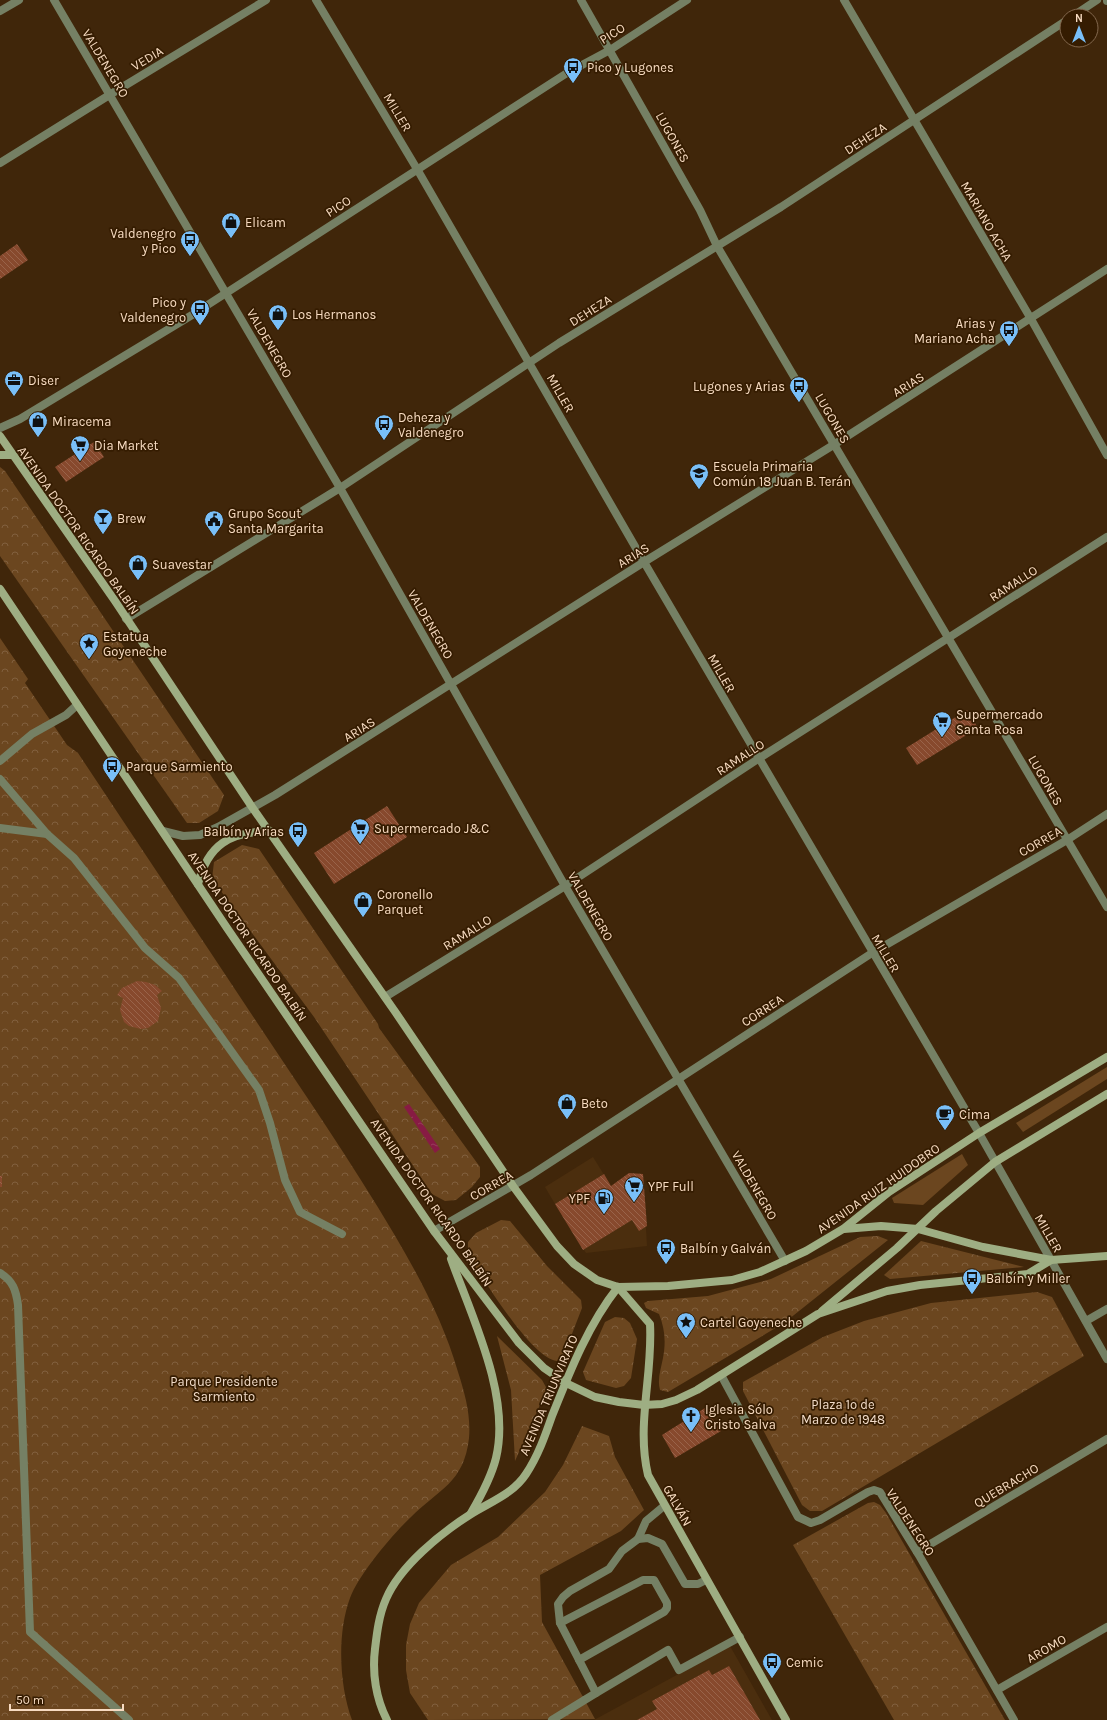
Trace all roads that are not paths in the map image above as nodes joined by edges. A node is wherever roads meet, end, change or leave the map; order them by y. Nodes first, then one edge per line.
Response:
1 (19, 0) edge
2 (54, 0) edge
3 (266, 0) edge
4 (316, 0) edge
5 (581, 0) edge
6 (687, 0) edge
7 (844, 0) edge
8 (1097, 0) edge
9 (1085, 8) edge
10 (0, 11) edge
11 (1059, 25) edge
12 (610, 50) junction
13 (111, 94) junction
14 (914, 121) junction
15 (0, 163) edge
16 (417, 169) junction
17 (717, 246) junction
18 (1107, 269) edge
19 (226, 292) junction
20 (1031, 319) junction
21 (530, 362) junction
22 (0, 428) edge
23 (0, 436) edge
24 (835, 444) junction
25 (0, 455) edge
26 (12, 455) junction
27 (1107, 455) edge
28 (340, 488) junction
29 (1107, 537) edge
30 (644, 562) junction
31 (0, 589) edge
32 (126, 619) junction
33 (949, 638) junction
34 (452, 684) junction
35 (77, 705) junction
36 (758, 759) junction
37 (0, 761) edge
38 (0, 779) edge
39 (252, 806) junction
40 (1107, 814) edge
41 (0, 828) edge
42 (163, 831) junction
43 (270, 831) junction
44 (47, 834) junction
45 (1067, 840) junction
46 (198, 884) junction
47 (565, 886) junction
48 (1107, 907) edge
49 (872, 953) junction
50 (385, 997) junction
51 (1107, 1057) edge
52 (679, 1078) junction
53 (1107, 1094) edge
54 (979, 1133) junction
55 (995, 1162) junction
56 (513, 1186) junction
57 (843, 1229) junction
58 (918, 1229) junction
59 (434, 1231) junction
60 (342, 1234) dead end
61 (449, 1252) junction
62 (1107, 1256) edge
63 (1051, 1260) junction
64 (785, 1261) junction
65 (0, 1273) edge
66 (618, 1287) junction
67 (1107, 1309) edge
68 (818, 1314) junction
69 (1086, 1321) junction
70 (1107, 1359) edge
71 (721, 1375) junction
72 (566, 1383) junction
73 (644, 1405) junction
74 (1107, 1439) edge
75 (664, 1506) junction
76 (470, 1515) junction
77 (638, 1539) junction
78 (917, 1552) junction
79 (706, 1580) junction
80 (560, 1623) junction
81 (1107, 1627) edge
82 (740, 1637) junction
83 (579, 1660) junction
84 (997, 1690) junction
85 (596, 1693) junction
86 (129, 1720) edge
87 (387, 1720) edge
88 (552, 1720) edge
89 (786, 1720) edge
90 (1014, 1720) edge

1 - 10 street
2 - 13 street, VALDENEGRO
3 - 13 street, VEDIA
4 - 16 street, MILLER
5 - 12 street, LUGONES
6 - 12 street, PICO
7 - 14 street, MARIANO ACHA
8 - 9 street
11 - 14 street, DEHEZA
12 - 16 street, PICO
12 - 17 street, LUGONES
13 - 15 street, VEDIA
13 - 19 street, VALDENEGRO
14 - 17 street, DEHEZA
14 - 20 street, MARIANO ACHA
16 - 19 street, PICO
16 - 21 street, MILLER
17 - 21 street, DEHEZA
17 - 24 street, LUGONES
18 - 20 street, ARIAS
19 - 22 street, PICO
19 - 28 street, VALDENEGRO
20 - 24 street, ARIAS
20 - 27 street, MARIANO ACHA
21 - 28 street, DEHEZA
21 - 30 street, MILLER
23 - 26 main road, AVENIDA DOCTOR RICARDO BALBÍN
24 - 30 street, ARIAS
24 - 33 street, LUGONES
25 - 26 main road
26 - 32 main road, AVENIDA DOCTOR RICARDO BALBÍN
28 - 32 street, DEHEZA
28 - 34 street, VALDENEGRO
29 - 33 street, RAMALLO
30 - 34 street, ARIAS
30 - 36 street, MILLER
31 - 35 main road, AVENIDA DOCTOR RICARDO BALBÍN
32 - 39 main road, AVENIDA DOCTOR RICARDO BALBÍN
33 - 36 street, RAMALLO
33 - 45 street, LUGONES
34 - 39 street, ARIAS
34 - 47 street, VALDENEGRO
35 - 37 street
35 - 42 main road, AVENIDA DOCTOR RICARDO BALBÍN
36 - 47 street, RAMALLO
36 - 49 street, MILLER
38 - 44 street
39 - 42 street, ARIAS
39 - 43 main road, AVENIDA DOCTOR RICARDO BALBÍN
40 - 45 street, CORREA
41 - 44 street
42 - 46 main road, AVENIDA DOCTOR RICARDO BALBÍN
43 - 46 main road
43 - 50 main road, AVENIDA DOCTOR RICARDO BALBÍN
44 - 60 street
45 - 48 street, LUGONES
45 - 49 street, CORREA
46 - 59 main road, AVENIDA DOCTOR RICARDO BALBÍN
47 - 50 street, RAMALLO
47 - 52 street, VALDENEGRO
49 - 52 street, CORREA
49 - 54 street, MILLER
50 - 56 main road, AVENIDA DOCTOR RICARDO BALBÍN
51 - 54 main road, AVENIDA RUIZ HUIDOBRO
52 - 56 street, CORREA
52 - 64 street, VALDENEGRO
53 - 55 main road
54 - 55 street, MILLER
54 - 57 main road, AVENIDA RUIZ HUIDOBRO
55 - 58 main road
55 - 63 street, MILLER
56 - 59 street, CORREA
56 - 66 main road, AVENIDA DOCTOR RICARDO BALBÍN
57 - 58 main road, AVENIDA DOCTOR RICARDO BALBÍN
57 - 64 main road, AVENIDA RUIZ HUIDOBRO
58 - 63 main road, AVENIDA DOCTOR RICARDO BALBÍN
58 - 68 main road
59 - 61 main road, AVENIDA DOCTOR RICARDO BALBÍN
61 - 72 main road, AVENIDA DOCTOR RICARDO BALBÍN
61 - 76 main road, AVENIDA TRIUNVIRATO
62 - 63 main road, AVENIDA DOCTOR RICARDO BALBÍN
63 - 68 main road, AVENIDA DOCTOR RICARDO BALBÍN
63 - 69 street, MILLER
64 - 66 main road, AVENIDA DOCTOR RICARDO BALBÍN
65 - 86 street
66 - 72 main road, AVENIDA TRIUNVIRATO
66 - 73 main road, GALVÁN
67 - 69 street
68 - 71 main road, AVENIDA DOCTOR RICARDO BALBÍN
69 - 70 street, MILLER
71 - 73 main road, AVENIDA DOCTOR RICARDO BALBÍN
71 - 78 street, VALDENEGRO
72 - 73 main road, AVENIDA DOCTOR RICARDO BALBÍN
72 - 76 main road, AVENIDA TRIUNVIRATO
73 - 75 main road, GALVÁN
74 - 78 street, QUEBRACHO
75 - 77 street
75 - 79 main road, GALVÁN
76 - 87 main road, AVENIDA TRIUNVIRATO
77 - 79 street
77 - 80 street
78 - 84 street, VALDENEGRO
79 - 82 main road, GALVÁN
80 - 83 street
80 - 83 street
81 - 84 street, AROMO
82 - 85 street
82 - 89 main road, GALVÁN
83 - 85 street
84 - 90 street, VALDENEGRO
85 - 88 street

